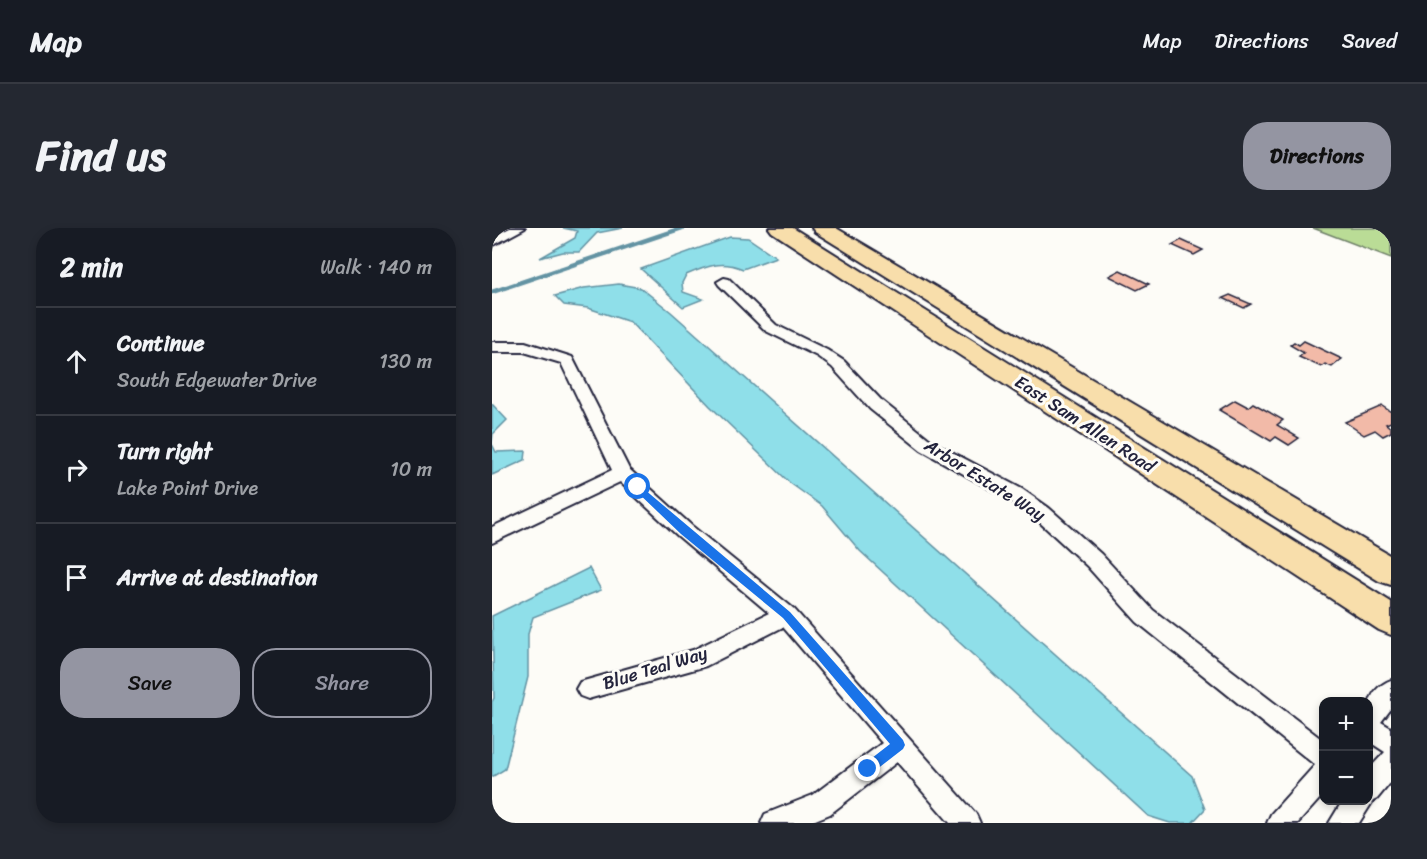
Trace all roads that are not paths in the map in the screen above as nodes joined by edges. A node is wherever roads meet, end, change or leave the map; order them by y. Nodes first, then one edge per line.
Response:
1 (499, 228) edge
2 (519, 228) edge
3 (779, 228) edge
4 (822, 228) edge
5 (492, 232) edge
6 (492, 242) edge
7 (724, 282) dead end
8 (492, 347) edge
9 (622, 473) junction
10 (492, 536) edge
11 (1391, 572) edge
12 (786, 615) junction
13 (1391, 620) edge
14 (588, 689) dead end
15 (1391, 691) edge
16 (1373, 714) edge
17 (1373, 730) edge
18 (1391, 743) edge
19 (899, 745) junction
20 (1319, 754) edge
21 (1391, 762) edge
22 (1319, 779) edge
23 (1373, 784) edge
24 (1357, 805) edge
25 (774, 823) edge
26 (967, 823) edge
27 (1280, 823) edge
28 (1342, 823) edge

1 - 5 street
2 - 6 street
3 - 13 main road, East Sam Allen Road
4 - 11 main road
7 - 20 street, Arbor Estate Way
8 - 9 street
9 - 10 street
9 - 12 street
12 - 14 street, Blue Teal Way
12 - 19 street
15 - 16 street
17 - 18 street
19 - 25 street
19 - 26 street
21 - 23 street
22 - 27 street
24 - 28 street

